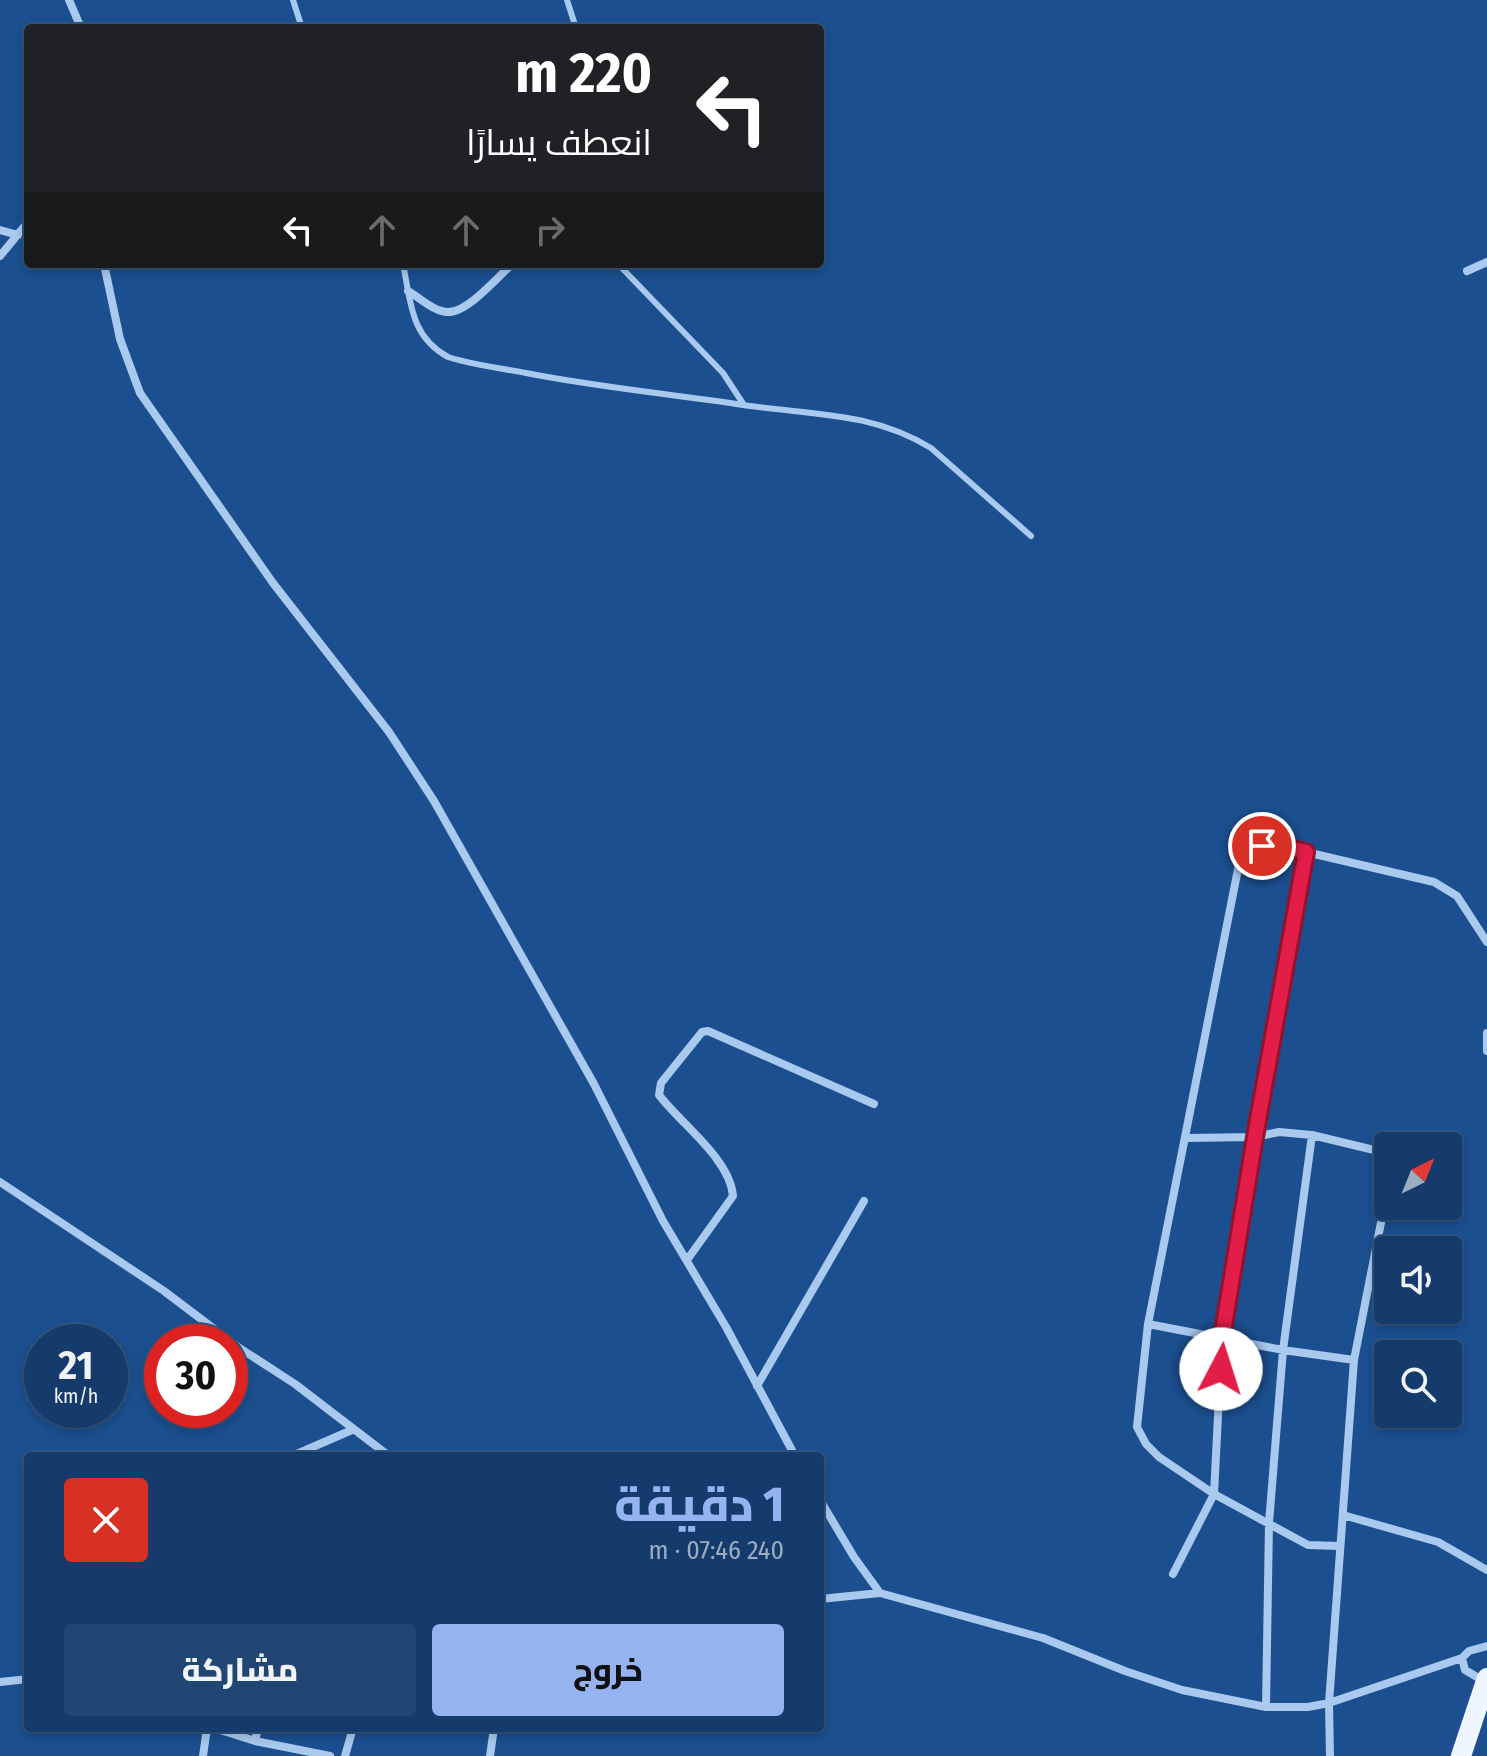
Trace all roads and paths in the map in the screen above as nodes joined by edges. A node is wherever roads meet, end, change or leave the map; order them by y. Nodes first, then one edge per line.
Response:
1 (69, 0) edge
2 (293, 0) edge
3 (567, 0) edge
4 (79, 24) edge
5 (301, 24) edge
6 (575, 24) edge
7 (24, 227) edge
8 (0, 230) edge
9 (18, 235) junction
10 (0, 256) edge
11 (1487, 262) edge
12 (105, 268) edge
13 (404, 268) edge
14 (508, 268) edge
15 (622, 268) edge
16 (1467, 271) dead end
17 (408, 291) junction
18 (744, 405) junction
19 (1031, 536) dead end
20 (1306, 852) junction
21 (1487, 942) edge
22 (1487, 1033) edge
23 (1487, 1051) edge
24 (874, 1104) dead end
25 (1312, 1135) junction
26 (1255, 1137) junction
27 (1186, 1138) junction
28 (1374, 1150) edge
29 (0, 1182) edge
30 (864, 1201) dead end
31 (1382, 1220) edge
32 (687, 1260) junction
33 (1148, 1324) junction
34 (1222, 1338) junction
35 (1283, 1350) junction
36 (1354, 1360) junction
37 (757, 1386) junction
38 (352, 1430) junction
39 (301, 1452) edge
40 (383, 1452) edge
41 (793, 1452) edge
42 (1214, 1494) junction
43 (824, 1507) edge
44 (1343, 1515) junction
45 (1269, 1523) junction
46 (1339, 1546) junction
47 (1487, 1570) edge
48 (1173, 1574) dead end
49 (880, 1593) junction
50 (824, 1599) edge
51 (1487, 1646) edge
52 (1462, 1658) junction
53 (24, 1679) edge
54 (1486, 1681) edge
55 (0, 1682) edge
56 (1329, 1703) junction
57 (1266, 1707) junction
58 (206, 1732) edge
59 (227, 1732) edge
60 (257, 1732) edge
61 (352, 1732) edge
62 (493, 1732) edge
63 (255, 1741) junction
64 (203, 1756) edge
65 (330, 1756) edge
66 (345, 1756) edge
67 (490, 1756) edge
68 (1330, 1756) edge
69 (1461, 1756) edge

1 - 4 street
2 - 5 lane
3 - 6 lane
7 - 9 street
8 - 9 street
9 - 10 street
11 - 16 street
12 - 32 street
13 - 17 lane
14 - 17 street
15 - 18 lane
17 - 18 lane
18 - 19 lane
20 - 21 street
20 - 26 street
20 - 27 street
22 - 23 street
24 - 32 street
25 - 26 street
25 - 28 street
25 - 35 street
26 - 27 street
26 - 34 street
27 - 33 street
29 - 38 street
30 - 37 street
31 - 36 street
32 - 37 street
33 - 34 street
33 - 42 street
34 - 35 street
34 - 42 street
35 - 36 street
35 - 45 street
36 - 44 street
37 - 41 street
38 - 39 street
38 - 40 street
42 - 45 street
42 - 48 street
43 - 49 street
44 - 46 street
44 - 47 street
45 - 46 street
45 - 57 street
46 - 56 street
49 - 50 street
49 - 57 street
51 - 52 street
52 - 54 street
52 - 56 street
53 - 55 street
54 - 69 main road
56 - 57 street
56 - 68 street
58 - 64 street
59 - 63 street
60 - 63 street
61 - 66 street
62 - 67 street
63 - 65 street

